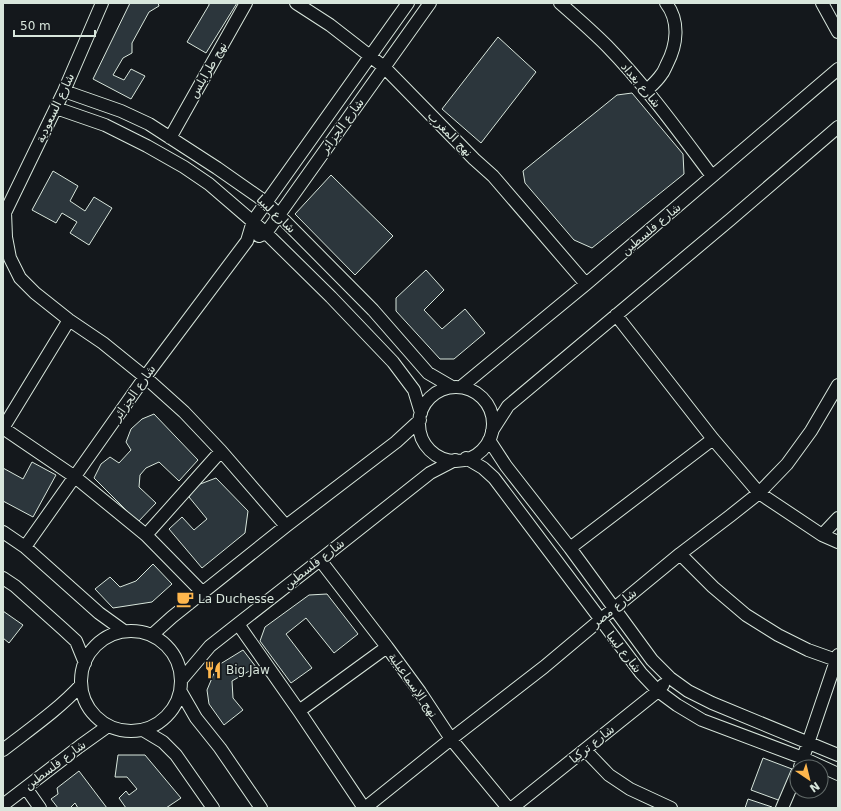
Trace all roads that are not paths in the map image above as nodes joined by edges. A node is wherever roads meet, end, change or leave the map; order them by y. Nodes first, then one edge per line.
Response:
1 (102, 3) edge
2 (246, 3) edge
3 (296, 3) edge
4 (408, 3) edge
5 (430, 3) edge
6 (561, 3) edge
7 (666, 3) edge
8 (822, 3) edge
9 (838, 32) edge
10 (370, 56) junction
11 (384, 67) junction
12 (838, 68) edge
13 (64, 91) junction
14 (646, 91) junction
15 (56, 108) junction
16 (838, 127) edge
17 (170, 138) junction
18 (712, 176) junction
19 (267, 203) junction
20 (4, 214) edge
21 (279, 215) junction
22 (253, 221) junction
23 (266, 233) junction
24 (247, 241) junction
25 (586, 284) junction
26 (616, 315) junction
27 (69, 320) junction
28 (145, 377) junction
29 (838, 386) edge
30 (456, 387) junction
31 (420, 417) junction
32 (3, 428) edge
33 (491, 436) junction
34 (713, 439) junction
35 (221, 451) junction
36 (461, 459) junction
37 (75, 477) junction
38 (759, 493) junction
39 (838, 518) edge
40 (286, 526) junction
41 (3, 532) edge
42 (146, 535) junction
43 (822, 536) junction
44 (838, 542) edge
45 (25, 547) junction
46 (570, 548) junction
47 (680, 554) junction
48 (320, 560) junction
49 (3, 578) edge
50 (203, 593) junction
51 (614, 609) junction
52 (600, 620) junction
53 (238, 624) junction
54 (124, 631) junction
55 (152, 635) junction
56 (387, 647) junction
57 (837, 658) edge
58 (85, 663) junction
59 (670, 678) junction
60 (182, 679) junction
61 (81, 685) junction
62 (658, 691) junction
63 (181, 692) junction
64 (299, 711) junction
65 (108, 726) junction
66 (143, 730) junction
67 (451, 739) junction
68 (809, 743) junction
69 (3, 750) edge
70 (585, 750) junction
71 (838, 755) edge
72 (793, 759) edge
73 (803, 759) edge
74 (26, 788) junction
75 (789, 792) edge
76 (3, 805) edge
77 (40, 808) edge
78 (213, 808) edge
79 (261, 808) edge
80 (365, 808) edge
81 (508, 808) edge
82 (512, 808) edge
83 (671, 808) edge
84 (782, 808) edge

1 - 13 street, شارع السعودية
2 - 17 street, نهج طرابلس
3 - 10 street, نهج المغرب
4 - 10 street, شارع الجزائر
5 - 11 street, شارع الجزائر
6 - 14 street, شارع بغداد
7 - 14 street
8 - 9 street
10 - 11 street, نهج المغرب
10 - 19 street, شارع الجزائر
11 - 21 street, شارع الجزائر
11 - 25 street, نهج المغرب
12 - 18 street, شارع فلسطين
13 - 15 street, شارع السعودية
13 - 17 street, شارع ليبيا
14 - 18 street, شارع بغداد
15 - 20 street, شارع السعودية
15 - 22 street, شارع ليبيا
16 - 26 street
17 - 19 street, شارع ليبيا
18 - 25 street, شارع فلسطين
19 - 21 street, شارع ليبيا
19 - 22 street, شارع الجزائر
20 - 27 street
21 - 23 street, شارع الجزائر
21 - 30 street, شارع ليبيا
22 - 23 street, شارع ليبيا
22 - 24 street, شارع الجزائر
23 - 24 street
23 - 31 street, شارع ليبيا
24 - 28 street, شارع الجزائر
25 - 30 street, شارع فلسطين
26 - 33 street
26 - 34 street
27 - 28 street
27 - 32 street
28 - 35 street
28 - 37 street, شارع الجزائر
29 - 38 street, شارع مصر
30 - 31 street
30 - 33 street
31 - 36 street
31 - 40 street
32 - 37 street
33 - 36 street
33 - 46 street, شارع ليبيا
34 - 38 street
34 - 46 street
35 - 40 street
35 - 42 street
36 - 48 street, شارع فلسطين
36 - 52 street, شارع ليبيا
37 - 42 street
37 - 45 street, شارع الجزائر
38 - 43 street
38 - 47 street, شارع مصر
39 - 43 street
40 - 50 street
41 - 45 street
42 - 50 street
43 - 44 street
45 - 54 street
46 - 51 street, شارع ليبيا
47 - 51 street, شارع مصر
47 - 57 street
48 - 53 street, شارع فلسطين
48 - 56 street, نهج الإسماعيلية
49 - 58 street
50 - 55 street
51 - 52 street, شارع مصر
51 - 59 street, شارع ليبيا
52 - 62 street, شارع ليبيا
52 - 67 street, شارع مصر
53 - 60 street, شارع فلسطين
53 - 64 street
54 - 55 street
54 - 58 street
55 - 60 street
56 - 64 street
56 - 67 street, نهج الإسماعيلية
57 - 68 street
58 - 61 street
59 - 62 street, شارع تركيا
59 - 68 street, شارع ليبيا
60 - 63 street
61 - 65 street
61 - 69 street
62 - 70 street, شارع تركيا
62 - 72 street, شارع ليبيا
63 - 66 street
63 - 79 street
64 - 80 street
65 - 66 street
65 - 74 street, شارع فلسطين
66 - 78 street
67 - 80 street, شارع مصر
67 - 81 street, نهج الإسماعيلية
68 - 71 street, شارع ليبيا
68 - 73 street
70 - 82 street, شارع تركيا
70 - 83 street
74 - 76 street, شارع فلسطين
74 - 77 street
75 - 84 street

